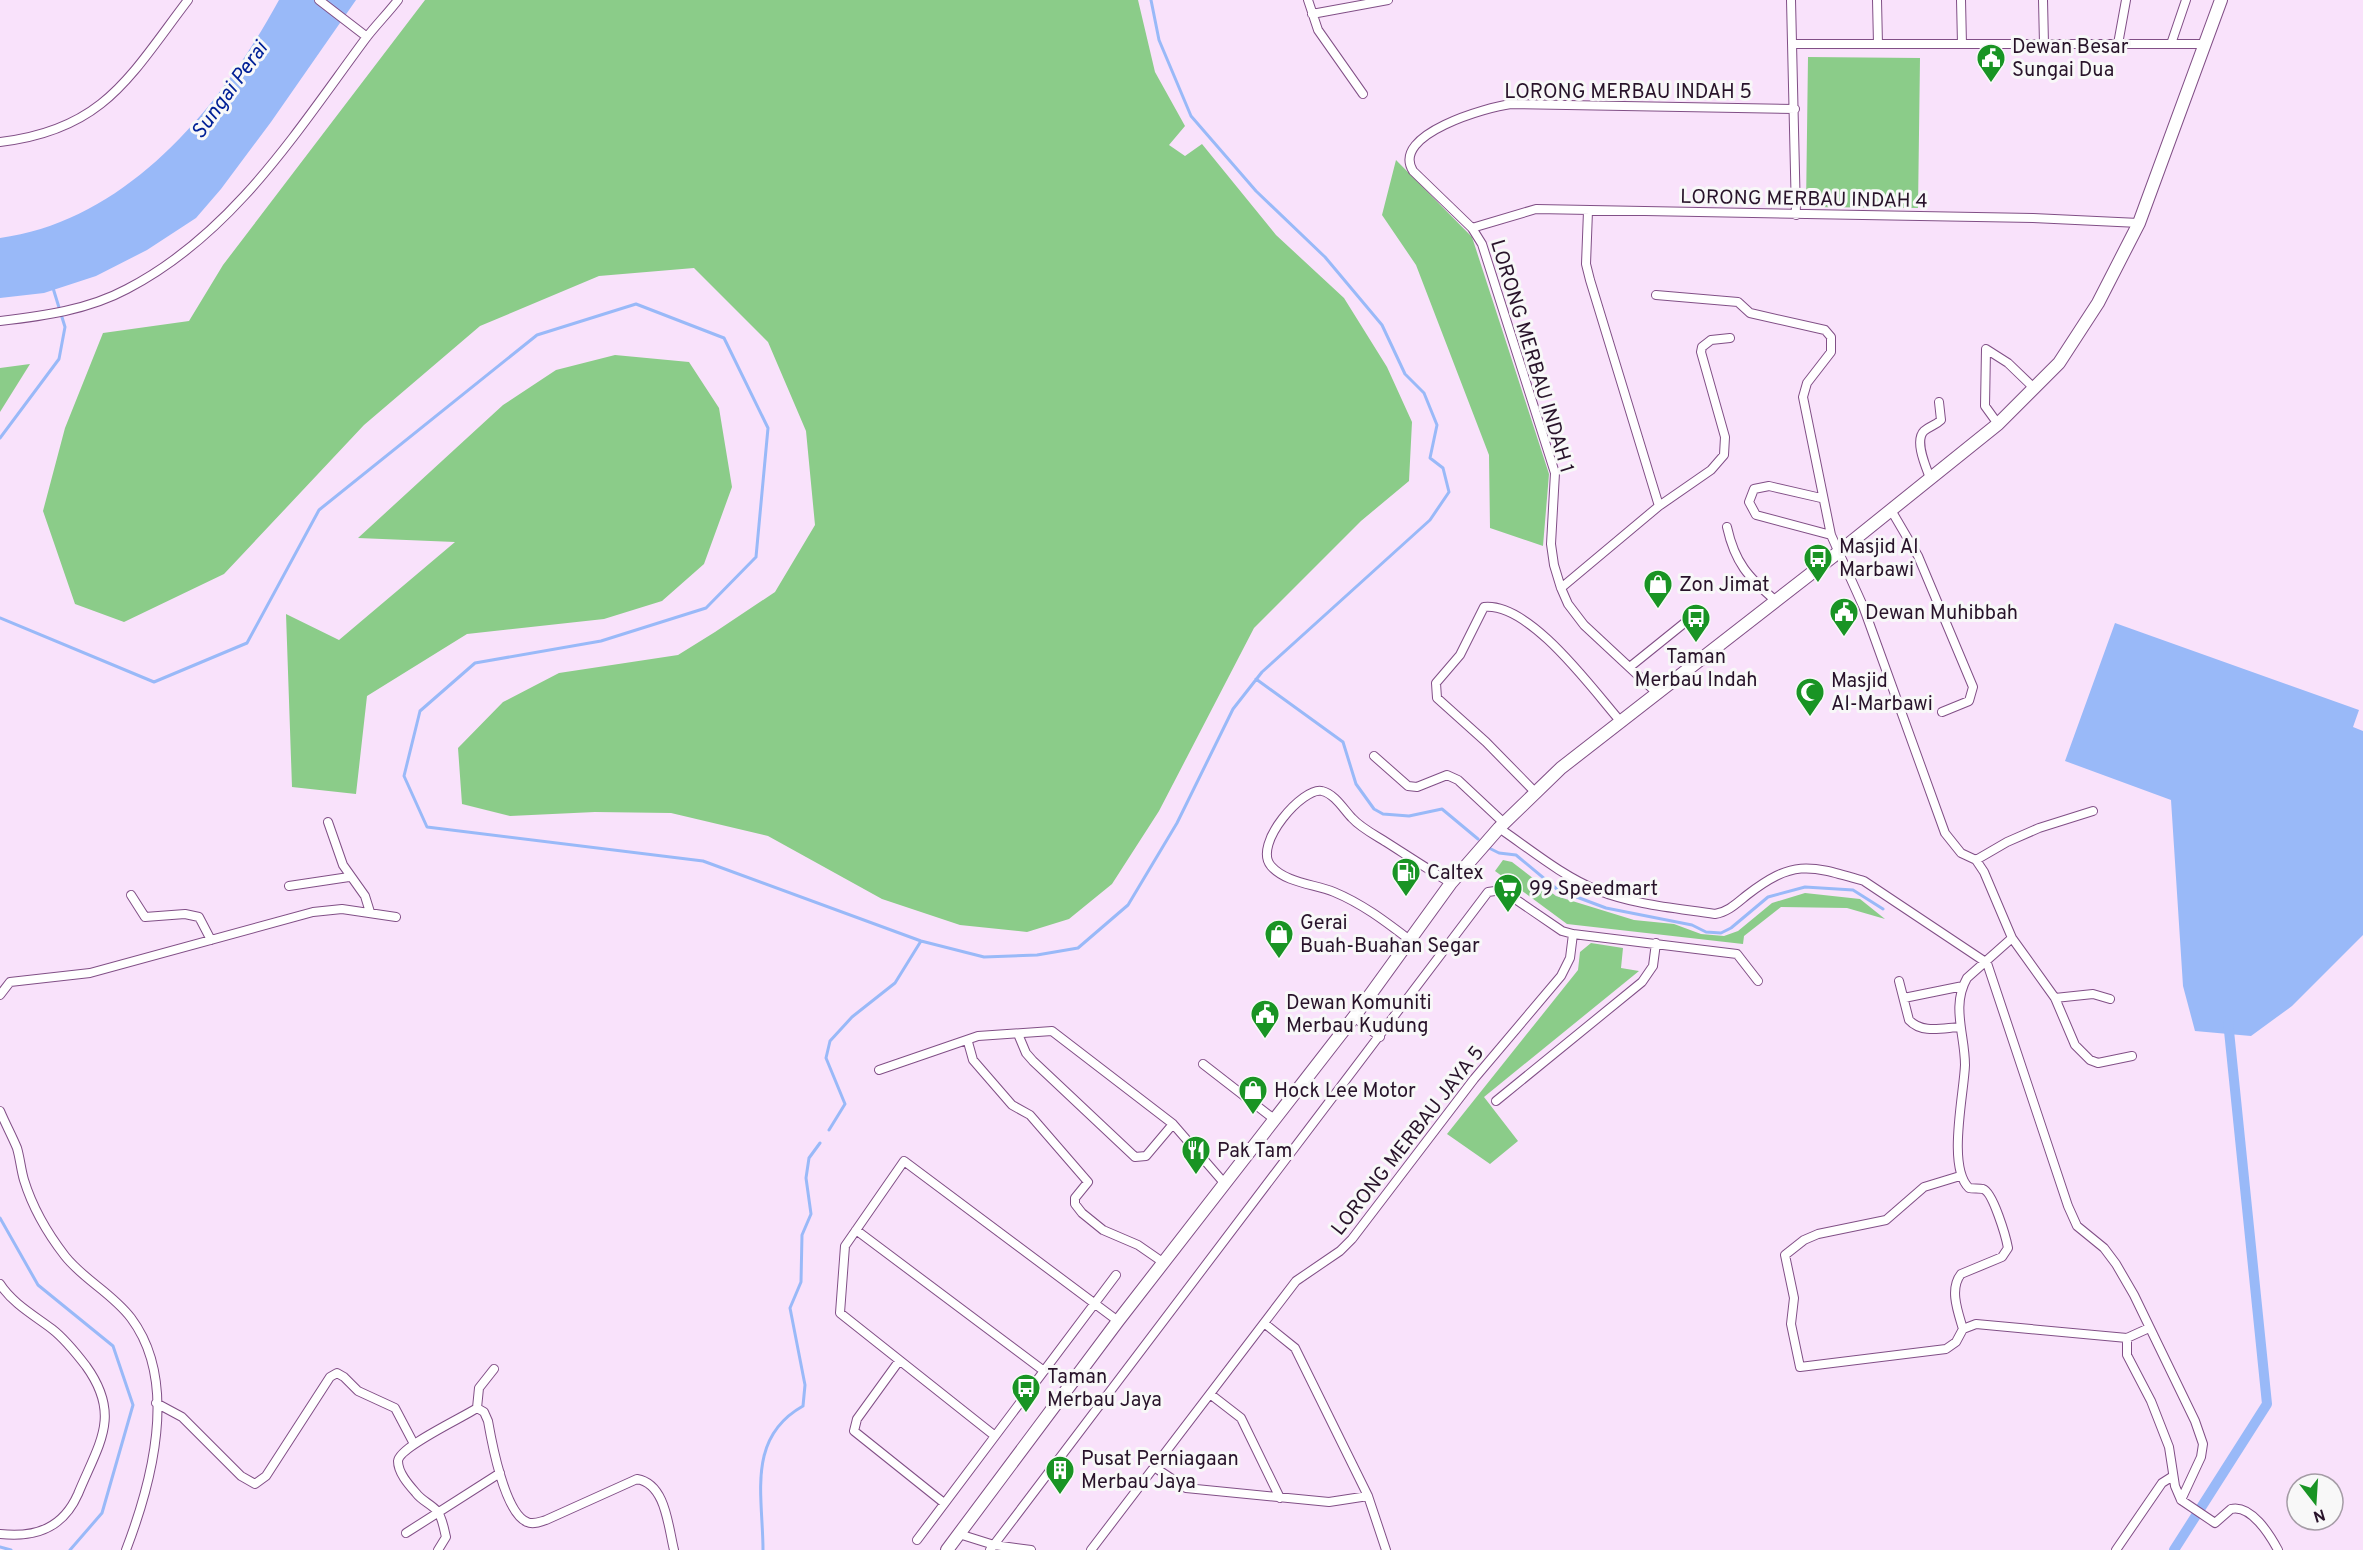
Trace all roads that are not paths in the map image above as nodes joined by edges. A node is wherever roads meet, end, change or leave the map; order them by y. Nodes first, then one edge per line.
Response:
1 (188, 0) edge
2 (319, 0) edge
3 (398, 0) edge
4 (1308, 0) edge
5 (1388, 0) edge
6 (1791, 0) edge
7 (1877, 0) edge
8 (1961, 0) edge
9 (2043, 0) edge
10 (2126, 0) edge
11 (2186, 0) edge
12 (2221, 0) edge
13 (1312, 14) junction
14 (367, 37) junction
15 (1793, 44) junction
16 (1878, 44) junction
17 (1962, 44) junction
18 (2044, 44) junction
19 (2118, 44) junction
20 (2171, 44) junction
21 (2205, 44) junction
22 (1363, 94) dead end
23 (1795, 109) junction
24 (0, 142) edge
25 (1409, 160) joint
26 (1588, 211) junction
27 (1796, 215) junction
28 (2139, 223) junction
29 (1472, 228) junction
30 (1656, 295) dead end
31 (0, 321) edge
32 (1730, 338) dead end
33 (2035, 389) junction
34 (1939, 402) dead end
35 (1998, 424) junction
36 (1930, 478) junction
37 (1821, 498) junction
38 (1659, 506) junction
39 (1891, 510) junction
40 (1727, 527) dead end
41 (1831, 535) junction
42 (1840, 551) junction
43 (1561, 588) junction
44 (1776, 601) junction
45 (1698, 612) dead end
46 (1631, 666) junction
47 (1658, 693) junction
48 (1942, 712) dead end
49 (1621, 722) junction
50 (1374, 756) dead end
51 (1534, 792) junction
52 (2093, 811) dead end
53 (328, 822) dead end
54 (1501, 825) junction
55 (1976, 860) junction
56 (349, 877) junction
57 (1451, 884) junction
58 (289, 886) dead end
59 (131, 895) dead end
60 (370, 912) junction
61 (396, 917) dead end
62 (1573, 934) junction
63 (2012, 938) junction
64 (211, 940) junction
65 (1411, 941) junction
66 (1656, 943) junction
67 (1988, 963) junction
68 (1758, 981) dead end
69 (1899, 981) dead end
70 (1963, 986) junction
71 (0, 995) edge
72 (1904, 998) junction
73 (2055, 998) junction
74 (2110, 999) dead end
75 (1354, 1017) junction
76 (1960, 1026) junction
77 (1018, 1034) junction
78 (1380, 1037) junction
79 (968, 1042) junction
80 (2132, 1056) dead end
81 (1203, 1064) dead end
82 (879, 1070) dead end
83 (1496, 1101) dead end
84 (0, 1111) edge
85 (1274, 1119) junction
86 (1173, 1124) junction
87 (1960, 1176) junction
88 (1226, 1184) junction
89 (856, 1230) junction
90 (1164, 1263) junction
91 (1116, 1275) dead end
92 (0, 1284) edge
93 (1094, 1303) junction
94 (1118, 1321) junction
95 (1264, 1323) junction
96 (2150, 1328) junction
97 (1963, 1329) junction
98 (2127, 1338) junction
99 (899, 1361) junction
100 (494, 1369) dead end
101 (1044, 1371) junction
102 (1210, 1394) junction
103 (156, 1403) junction
104 (477, 1408) junction
105 (995, 1436) junction
106 (414, 1443) junction
107 (1154, 1467) junction
108 (500, 1473) junction
109 (2173, 1476) junction
110 (1368, 1496) junction
111 (1280, 1498) junction
112 (2184, 1502) junction
113 (945, 1503) junction
114 (439, 1511) junction
115 (406, 1533) dead end
116 (0, 1534) edge
117 (959, 1534) junction
118 (917, 1540) dead end
119 (992, 1547) edge
120 (126, 1550) edge
121 (438, 1550) edge
122 (674, 1550) edge
123 (947, 1550) edge
124 (1031, 1550) edge
125 (1091, 1550) edge
126 (1386, 1550) edge
127 (2116, 1550) edge
128 (2278, 1550) edge

1 - 24 street
2 - 14 street
3 - 14 street
4 - 13 street
5 - 13 street
6 - 15 street
7 - 16 street
8 - 17 street
9 - 18 street
10 - 19 street
11 - 20 street
12 - 21 main road
13 - 22 street
14 - 31 street
15 - 16 street
15 - 23 street
16 - 17 street
17 - 18 street
18 - 19 street
19 - 20 street
20 - 21 street
21 - 28 main road
23 - 25 street, LORONG MERBAU INDAH 5
23 - 27 street
25 - 29 street, LORONG MERBAU INDAH 1
26 - 27 street, LORONG MERBAU INDAH 4
26 - 29 street, LORONG MERBAU INDAH 4
26 - 38 street
27 - 28 street, LORONG MERBAU INDAH 4
28 - 33 main road
29 - 43 street, LORONG MERBAU INDAH 1
30 - 37 street
32 - 38 street
33 - 35 main road
33 - 35 street
34 - 36 street
35 - 36 main road
36 - 39 main road
37 - 41 street
37 - 41 street
38 - 43 street
39 - 42 main road
39 - 48 street
40 - 44 street
41 - 42 street
42 - 44 main road
42 - 55 street
43 - 46 street, LORONG MERBAU INDAH 1
44 - 47 main road
45 - 46 street
46 - 47 street, LORONG MERBAU INDAH 1
47 - 49 main road
49 - 51 main road
49 - 51 street
50 - 54 street
51 - 54 main road
52 - 55 street
53 - 56 street
54 - 57 main road
54 - 67 street
55 - 63 street
56 - 58 street
56 - 60 street
57 - 65 main road
57 - 65 street
59 - 64 street
60 - 61 street
60 - 64 street
62 - 66 street
62 - 78 street
62 - 95 street, LORONG MERBAU JAYA 5
63 - 67 street
63 - 73 street
64 - 71 street
65 - 75 main road
66 - 68 street
66 - 83 street
67 - 70 street
67 - 96 street
69 - 72 street
70 - 72 street
70 - 76 street
72 - 76 street
73 - 74 street
73 - 80 street
75 - 78 street
75 - 85 main road
76 - 87 street
77 - 79 street
77 - 86 street
77 - 86 street
78 - 119 street
79 - 82 street
79 - 90 street
81 - 85 street
84 - 103 street
85 - 88 main road
86 - 88 street
87 - 97 street
87 - 97 street
88 - 90 main road
89 - 93 street
89 - 99 street
89 - 101 street
90 - 94 main road
91 - 93 street
92 - 116 street
93 - 94 street
93 - 101 street
94 - 117 main road
95 - 102 street, LORONG MERBAU JAYA 5
95 - 110 street
96 - 98 street
96 - 112 street
97 - 98 street
98 - 109 street
99 - 105 street
99 - 113 street
100 - 104 street
101 - 105 street
102 - 107 street, LORONG MERBAU JAYA 5
102 - 111 street
103 - 106 street
103 - 120 street
104 - 106 street
104 - 108 street
105 - 113 street
106 - 114 street
107 - 111 street
107 - 125 street, LORONG MERBAU JAYA 5
108 - 114 street
108 - 122 street
109 - 112 street
109 - 127 street
110 - 111 street
110 - 126 street
112 - 128 street
113 - 118 street
114 - 115 street
114 - 121 street
117 - 119 street
117 - 123 main road
119 - 124 street

